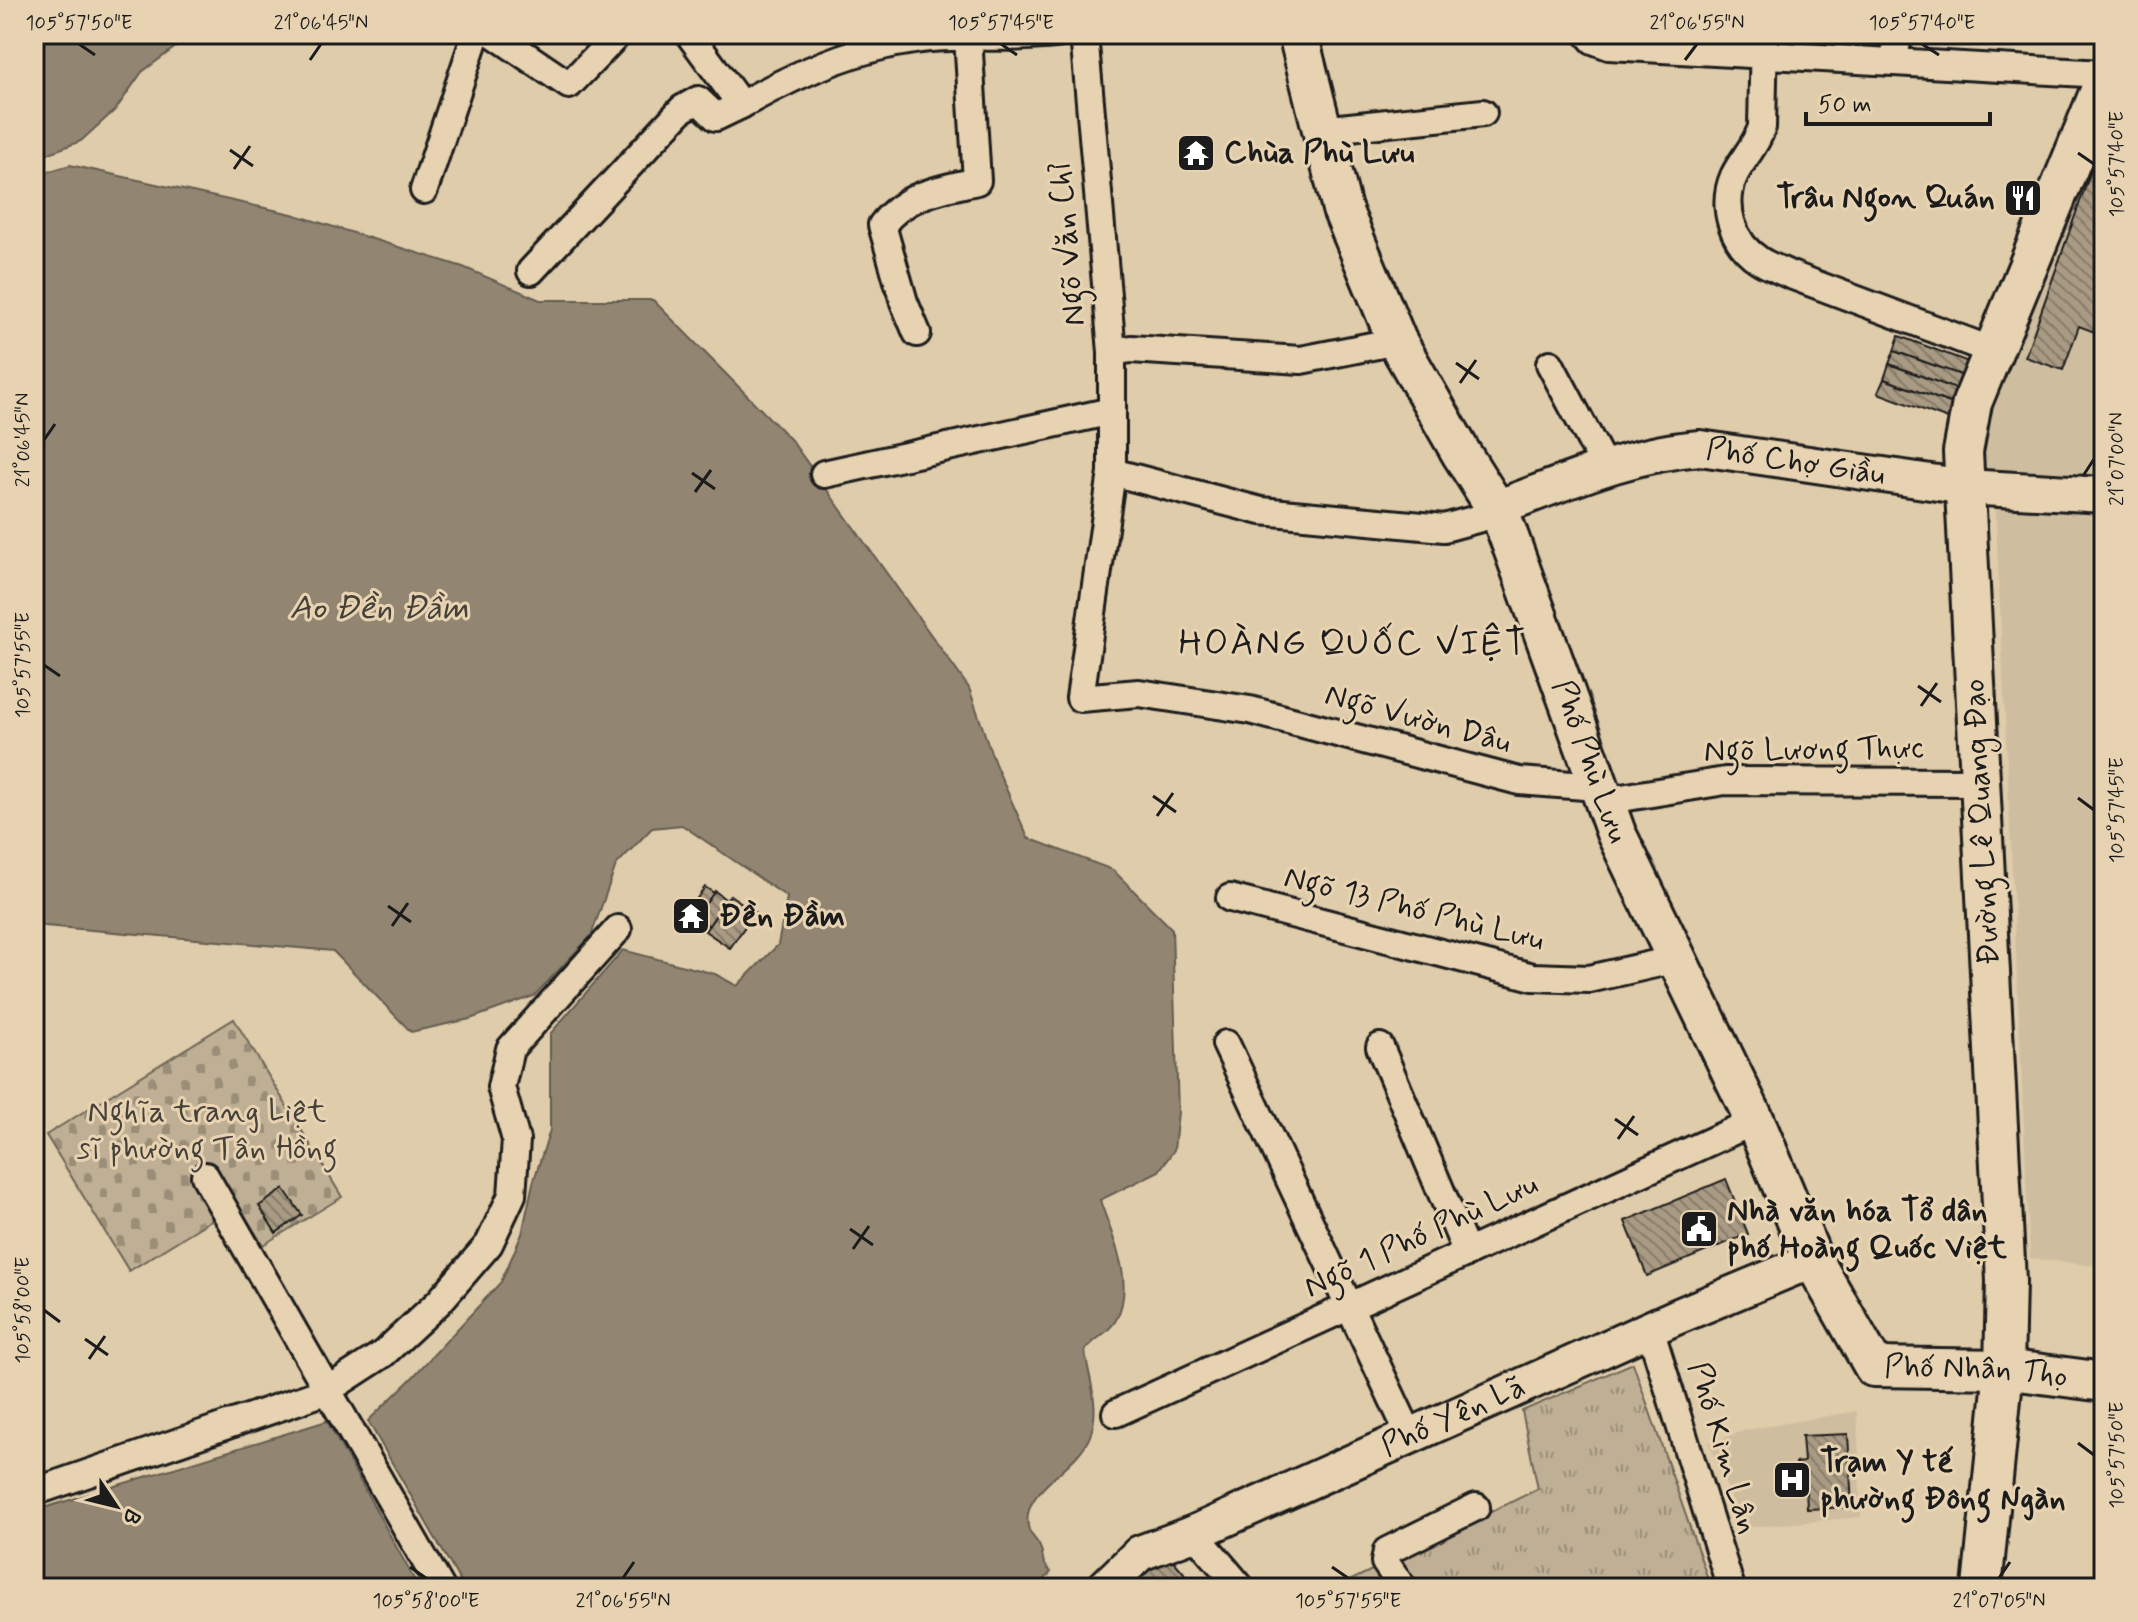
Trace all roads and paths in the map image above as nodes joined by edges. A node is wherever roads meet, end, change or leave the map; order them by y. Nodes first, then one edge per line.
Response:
1 (476, 34) edge
2 (494, 34) edge
3 (618, 34) edge
4 (689, 34) edge
5 (1056, 34) edge
6 (1084, 34) edge
7 (1298, 34) edge
8 (1588, 34) edge
9 (1898, 34) edge
10 (968, 37) junction
11 (1764, 44) edge
12 (1894, 61) junction
13 (2104, 74) edge
14 (2104, 81) edge
15 (741, 105) junction
16 (1483, 113) dead end
17 (1321, 130) junction
18 (424, 190) dead end
19 (531, 271) dead end
20 (917, 333) dead end
21 (1397, 341) junction
22 (1993, 351) junction
23 (1112, 352) junction
24 (1550, 364) dead end
25 (1112, 411) junction
26 (1606, 469) junction
27 (1112, 472) junction
28 (824, 474) dead end
29 (1965, 487) junction
30 (2104, 495) edge
31 (1498, 510) junction
32 (1981, 782) junction
33 (1600, 794) junction
34 (1230, 898) dead end
35 (618, 929) dead end
36 (1677, 959) junction
37 (1226, 1044) dead end
38 (1380, 1047) dead end
39 (1755, 1121) junction
40 (205, 1176) dead end
41 (1467, 1253) junction
42 (1813, 1260) junction
43 (1349, 1306) junction
44 (1650, 1329) junction
45 (2004, 1369) junction
46 (2104, 1382) edge
47 (326, 1391) junction
48 (1116, 1413) dead end
49 (1410, 1436) junction
50 (34, 1492) edge
51 (1476, 1507) dead end
52 (1194, 1533) junction
53 (441, 1588) edge
54 (1104, 1588) edge
55 (1241, 1588) edge
56 (1403, 1588) edge
57 (1731, 1588) edge
58 (1982, 1588) edge

1 - 18 street
2 - 3 street
4 - 15 street
5 - 10 street
6 - 23 street, Ngõ Văn Chỉ
7 - 17 main road, Phố Phù Lưu
8 - 11 street
9 - 12 street
10 - 15 street
10 - 20 street
11 - 12 street
11 - 22 street
12 - 13 street
14 - 22 main road, Đường Lê Quang Đạo
15 - 19 street
16 - 17 street
17 - 21 main road, Phố Phù Lưu
21 - 23 street, Ngõ Văn Chỉ
21 - 31 main road, Phố Phù Lưu
22 - 29 main road, Đường Lê Quang Đạo
23 - 25 street
24 - 26 street
25 - 27 street
25 - 28 street
26 - 29 street, Phố Chợ Giầu
26 - 31 street, Phố Chợ Giầu
27 - 31 street
27 - 33 street, Ngõ Vườn Dâu
29 - 30 street, Phố Chợ Giầu
29 - 32 main road, Đường Lê Quang Đạo
31 - 33 main road, Phố Phù Lưu
32 - 33 street, Ngõ Lương Thực
32 - 45 main road, Đường Lê Quang Đạo
33 - 36 main road, Phố Phù Lưu
34 - 36 street, Ngõ 13 Phố Phù Lưu
35 - 47 street
36 - 39 main road, Phố Phù Lưu
37 - 43 street
38 - 41 street
39 - 41 street, Ngõ 1 Phố Phù Lưu
39 - 42 main road, Phố Phù Lưu
40 - 47 street
41 - 43 street, Ngõ 1 Phố Phù Lưu
42 - 44 street, Phố Yên Lã
42 - 45 main road, Phố Nhân Thọ
43 - 48 street, Ngõ 1 Phố Phù Lưu
43 - 49 street
44 - 49 street, Phố Yên Lã
44 - 57 street, Phố Kim Lân
45 - 46 main road, Phố Nhân Thọ
45 - 58 main road, Đường Lê Quang Đạo
47 - 50 street
47 - 53 street
49 - 52 street, Phố Yên Lã
51 - 56 street
52 - 54 street, Phố Yên Lã
52 - 55 street

